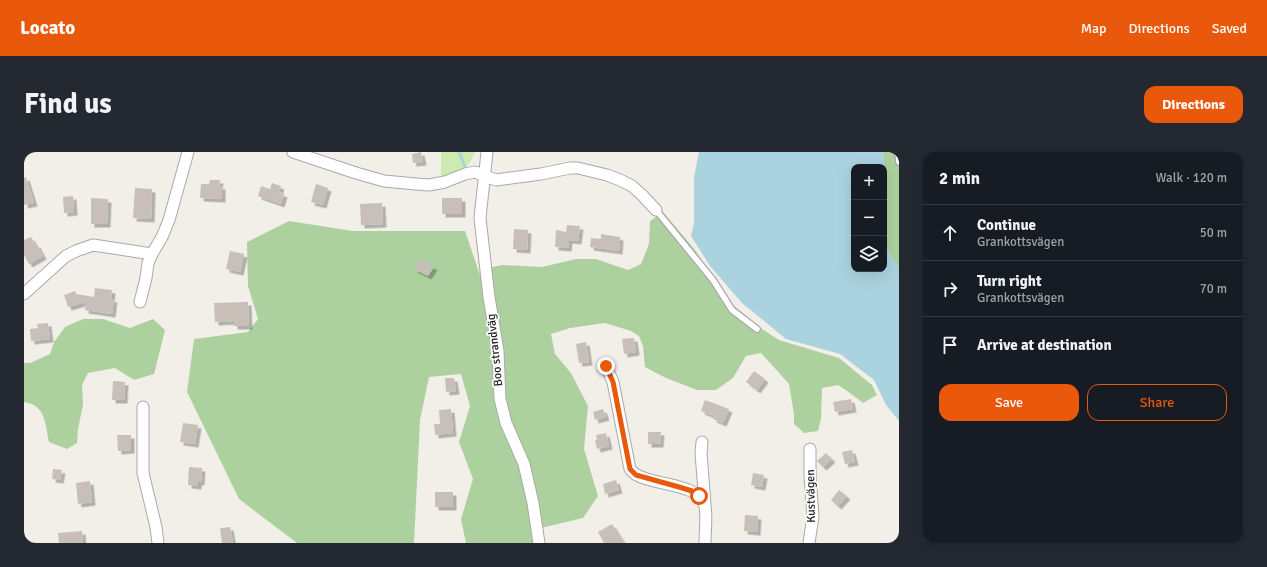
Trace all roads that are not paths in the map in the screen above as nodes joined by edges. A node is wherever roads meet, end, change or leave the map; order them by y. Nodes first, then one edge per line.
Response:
1 (188, 152) edge
2 (293, 152) edge
3 (487, 152) edge
4 (898, 152) edge
5 (899, 162) edge
6 (485, 175) junction
7 (656, 210) joint
8 (152, 254) junction
9 (24, 294) edge
10 (140, 302) dead end
11 (757, 329) dead end
12 (606, 366) dead end
13 (143, 407) dead end
14 (702, 442) dead end
15 (810, 449) dead end
16 (705, 505) junction
17 (158, 543) edge
18 (539, 543) edge
19 (705, 543) edge
20 (809, 543) edge

1 - 8 street
2 - 6 street
3 - 6 street, Boo strandväg
4 - 5 lane
6 - 7 street
6 - 18 street, Boo strandväg
7 - 11 lane
8 - 9 street
8 - 10 street
12 - 16 street
13 - 17 street
14 - 16 street
15 - 20 street, Kustvägen
16 - 19 street

